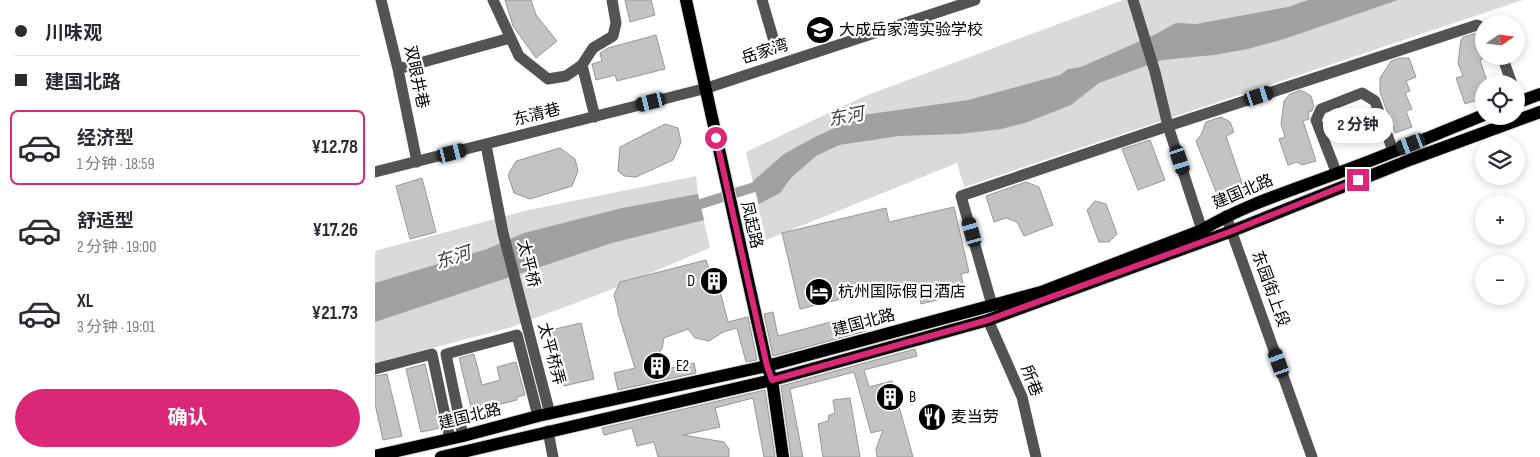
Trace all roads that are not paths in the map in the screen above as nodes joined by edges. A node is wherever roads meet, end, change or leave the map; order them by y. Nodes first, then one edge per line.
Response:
1 (381, 0) edge
2 (493, 0) edge
3 (612, 0) edge
4 (686, 0) edge
5 (762, 0) edge
6 (975, 0) edge
7 (1133, 0) edge
8 (950, 4) edge
9 (1475, 27) edge
10 (510, 38) junction
11 (776, 48) dead end
12 (582, 65) junction
13 (398, 69) junction
14 (707, 88) junction
15 (1540, 94) edge
16 (1525, 98) edge
17 (1540, 112) edge
18 (595, 117) junction
19 (1475, 119) edge
20 (1168, 126) junction
21 (486, 145) junction
22 (1393, 151) junction
23 (417, 162) junction
24 (375, 172) edge
25 (1337, 174) junction
26 (1225, 216) junction
27 (1202, 230) junction
28 (1232, 231) junction
29 (520, 302) joint
30 (993, 305) junction
31 (988, 320) junction
32 (767, 366) junction
33 (375, 369) edge
34 (772, 380) junction
35 (544, 415) junction
36 (548, 431) junction
37 (463, 436) junction
38 (449, 438) junction
39 (375, 456) edge
40 (441, 457) edge
41 (553, 457) edge
42 (783, 457) edge
43 (1037, 457) edge
44 (1312, 457) edge

1 - 13 street, 双眼井巷
2 - 10 street
3 - 12 street
4 - 14 main road, 凤起路
5 - 11 street
6 - 8 street, 岳家湾
7 - 20 street
8 - 14 street, 岳家湾
9 - 20 street
10 - 12 street
10 - 13 street
12 - 18 street
13 - 23 street, 双眼井巷
14 - 18 street, 东清巷
14 - 32 main road, 凤起路
15 - 16 main road
17 - 28 main road, 建国北路
18 - 21 street, 东清巷
19 - 22 main road, 建国北路
20 - 27 street
20 - 30 street
21 - 23 street, 东清巷
21 - 29 street, 太平桥
22 - 25 main road, 建国北路
22 - 25 street
23 - 24 street, 东清巷
25 - 26 main road, 建国北路
26 - 27 main road, 建国北路
26 - 28 street, 东园街上段
27 - 30 main road, 建国北路
28 - 31 main road, 建国北路
28 - 44 street, 东园街上段
29 - 35 street, 太平桥弄
30 - 32 main road, 建国北路
31 - 34 main road, 建国北路
31 - 43 street, 所巷
32 - 34 main road, 凤起路
32 - 35 main road, 建国北路
33 - 38 street
34 - 36 main road, 建国北路
34 - 42 main road, 凤起路
35 - 37 main road, 建国北路
35 - 37 street
36 - 40 main road, 建国北路
36 - 41 street
37 - 38 main road, 建国北路
38 - 39 main road, 建国北路

